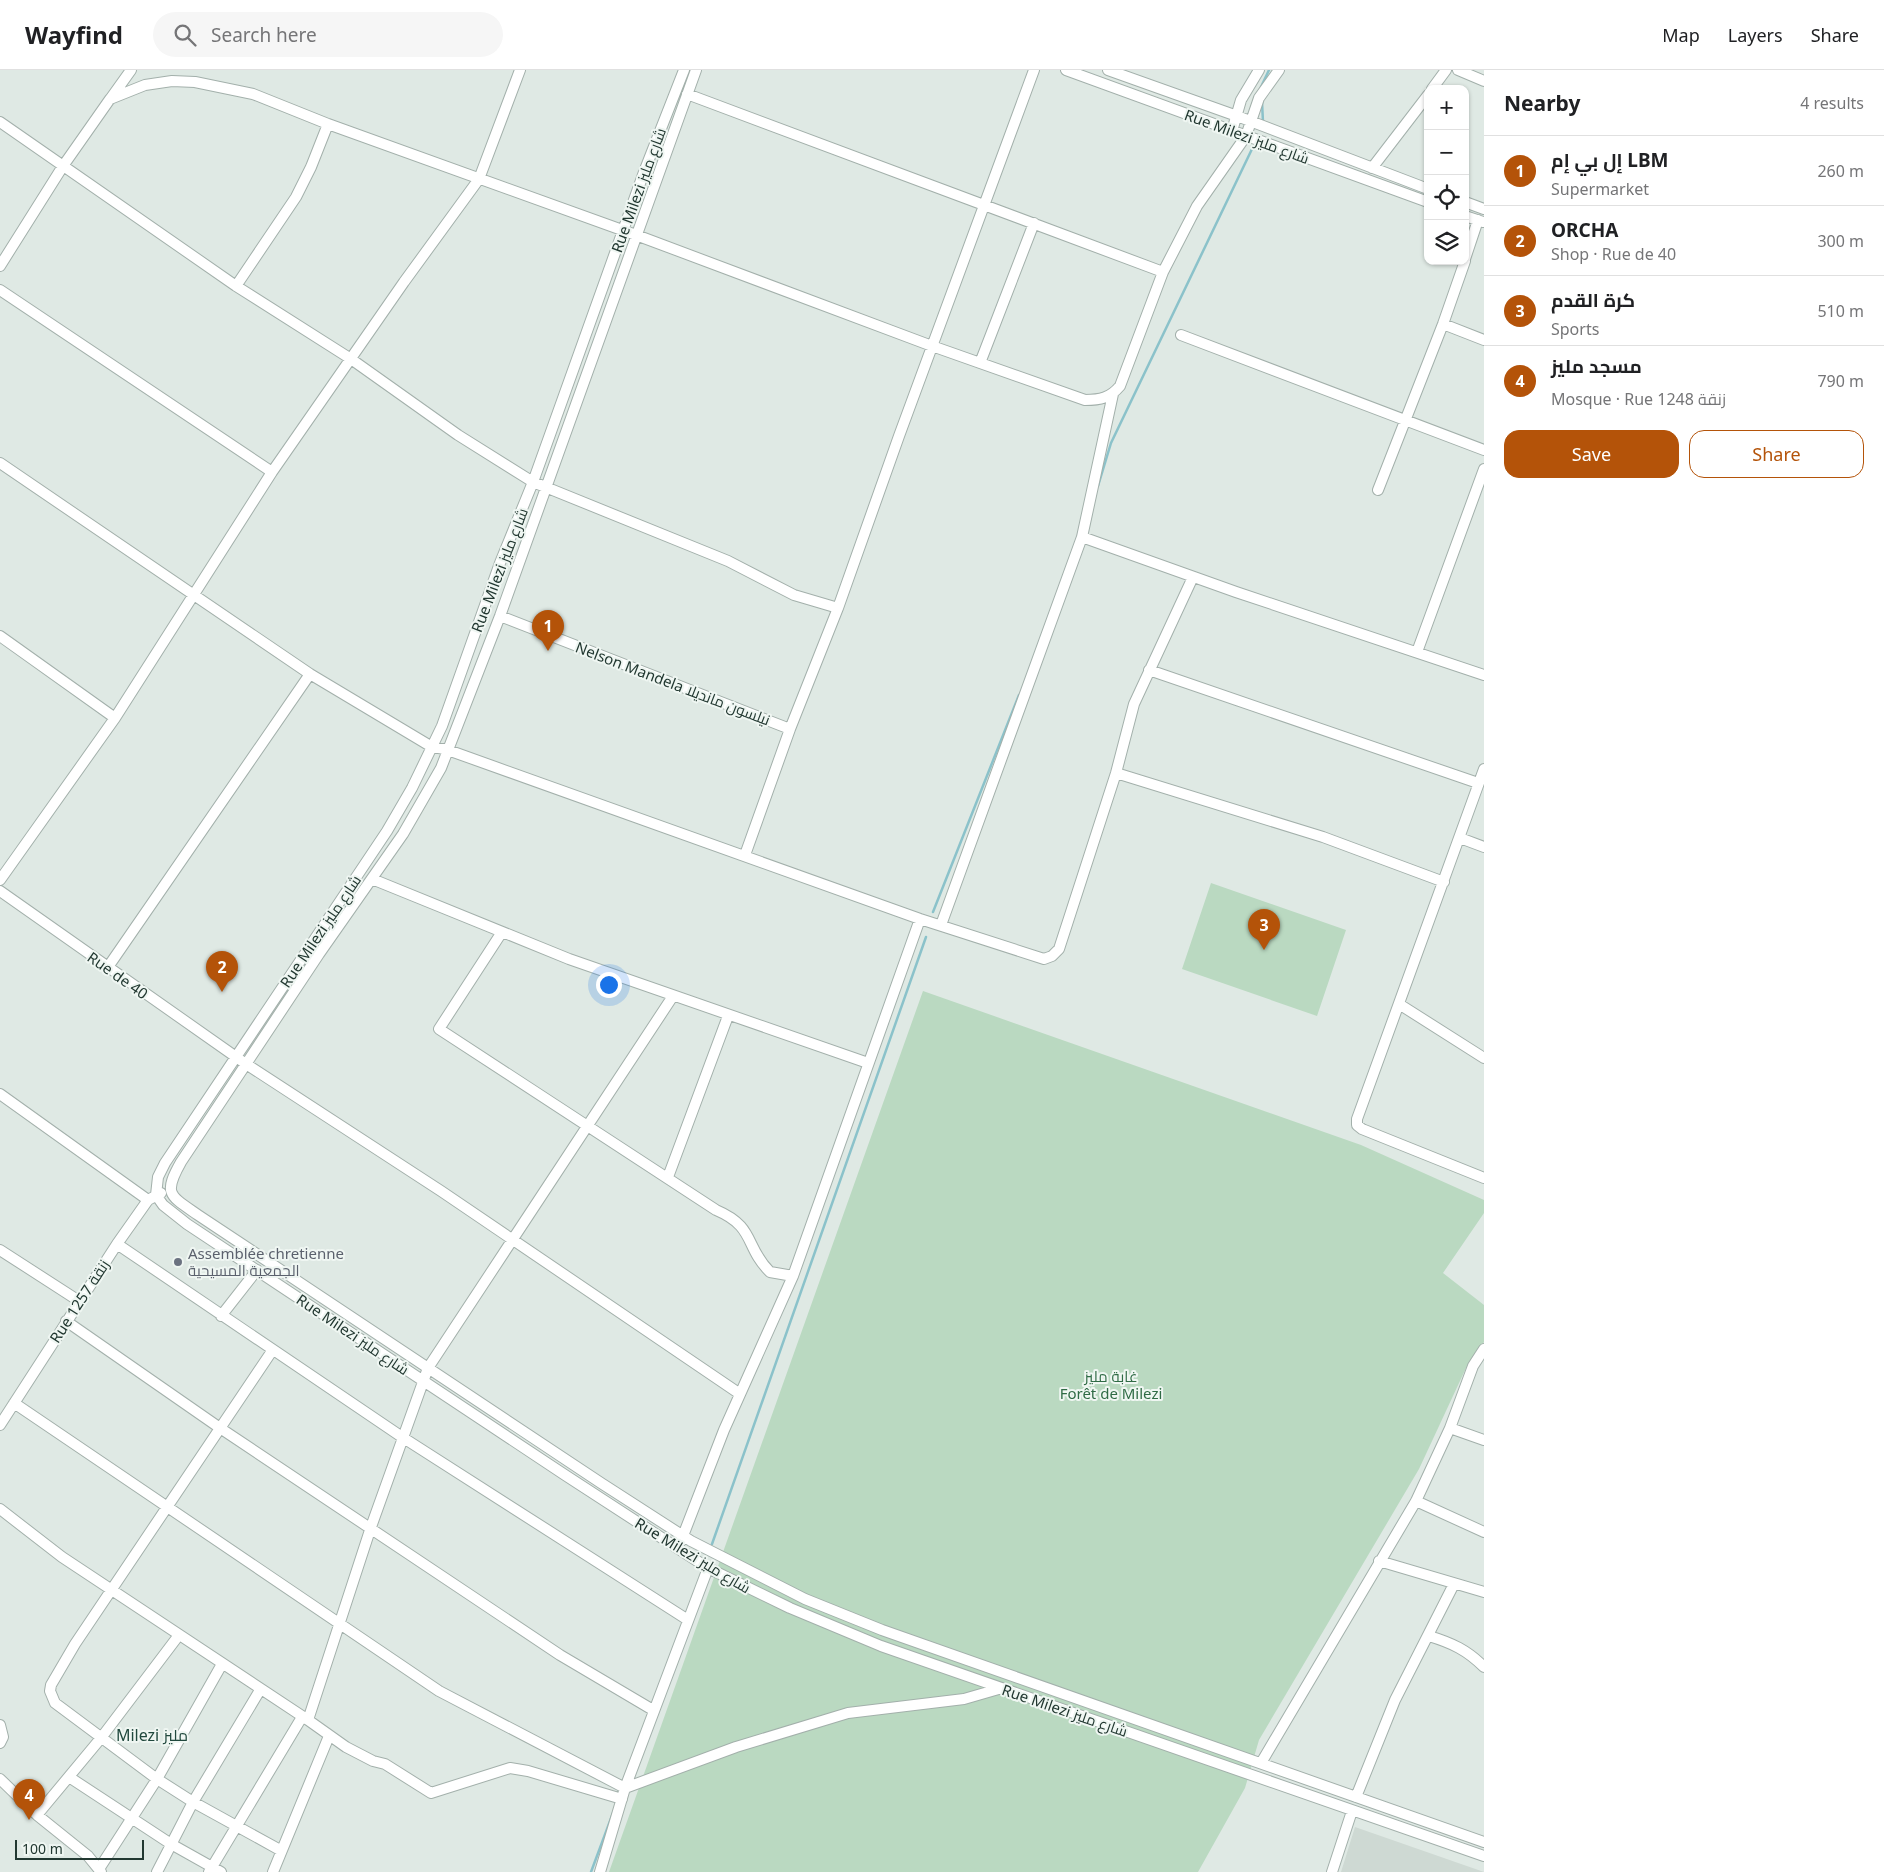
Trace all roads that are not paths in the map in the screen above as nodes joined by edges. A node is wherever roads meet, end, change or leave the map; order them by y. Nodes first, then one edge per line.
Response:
1 (131, 70) edge
2 (520, 70) edge
3 (684, 70) edge
4 (696, 70) edge
5 (1034, 70) edge
6 (1066, 70) edge
7 (1108, 70) edge
8 (1259, 70) edge
9 (1280, 70) edge
10 (1446, 70) edge
11 (1458, 70) edge
12 (1484, 81) edge
13 (1435, 85) edge
14 (688, 94) junction
15 (110, 99) junction
16 (1424, 99) edge
17 (1237, 116) junction
18 (0, 122) edge
19 (1252, 122) junction
20 (328, 124) junction
21 (1232, 131) junction
22 (1246, 136) junction
23 (63, 166) junction
24 (1372, 168) junction
25 (479, 179) junction
26 (1424, 188) edge
27 (1424, 201) edge
28 (1469, 203) edge
29 (986, 204) junction
30 (1484, 209) edge
31 (1469, 218) edge
32 (1481, 222) edge
33 (1034, 223) junction
34 (623, 231) junction
35 (636, 235) junction
36 (1469, 250) edge
37 (1463, 265) edge
38 (0, 266) edge
39 (1163, 272) junction
40 (236, 286) junction
41 (0, 290) edge
42 (1443, 324) junction
43 (1181, 335) dead end
44 (1484, 340) edge
45 (932, 346) junction
46 (351, 359) junction
47 (980, 363) junction
48 (1113, 394) junction
49 (1406, 420) junction
50 (1484, 450) edge
51 (0, 462) edge
52 (1484, 469) edge
53 (272, 472) junction
54 (533, 482) junction
55 (545, 487) junction
56 (1378, 490) dead end
57 (1082, 537) junction
58 (1193, 577) junction
59 (193, 596) junction
60 (838, 608) junction
61 (500, 616) junction
62 (0, 636) edge
63 (1417, 652) junction
64 (1149, 670) junction
65 (310, 674) junction
66 (1484, 675) edge
67 (115, 718) junction
68 (790, 729) junction
69 (432, 747) junction
70 (448, 750) junction
71 (1484, 769) edge
72 (1116, 773) junction
73 (1478, 784) junction
74 (1460, 838) junction
75 (1484, 847) edge
76 (746, 855) junction
77 (372, 879) junction
78 (0, 880) edge
79 (1444, 882) junction
80 (0, 892) edge
81 (920, 919) junction
82 (941, 925) junction
83 (502, 932) junction
84 (108, 967) junction
85 (673, 996) junction
86 (1399, 1004) junction
87 (728, 1016) junction
88 (237, 1057) junction
89 (1484, 1058) edge
90 (868, 1063) junction
91 (246, 1064) junction
92 (0, 1094) edge
93 (588, 1126) junction
94 (668, 1177) junction
95 (1484, 1178) edge
96 (170, 1191) junction
97 (152, 1197) junction
98 (511, 1239) junction
99 (117, 1244) junction
100 (0, 1250) edge
101 (257, 1270) junction
102 (793, 1276) junction
103 (79, 1301) junction
104 (221, 1316) junction
105 (66, 1321) junction
106 (1484, 1349) edge
107 (272, 1351) junction
108 (1473, 1366) junction
109 (428, 1368) junction
110 (1484, 1370) edge
111 (422, 1380) junction
112 (740, 1394) junction
113 (14, 1403) junction
114 (0, 1425) edge
115 (220, 1428) junction
116 (1450, 1428) junction
117 (402, 1437) junction
118 (1484, 1440) edge
119 (1416, 1501) junction
120 (167, 1508) junction
121 (0, 1509) edge
122 (371, 1527) junction
123 (1484, 1532) edge
124 (683, 1535) junction
125 (678, 1548) junction
126 (1379, 1561) junction
127 (708, 1568) junction
128 (1454, 1584) junction
129 (112, 1590) junction
130 (1484, 1592) edge
131 (688, 1620) junction
132 (339, 1624) junction
133 (179, 1635) junction
134 (1429, 1636) junction
135 (222, 1664) junction
136 (1484, 1668) edge
137 (1002, 1688) junction
138 (260, 1690) junction
139 (653, 1710) junction
140 (305, 1718) junction
141 (0, 1725) edge
142 (329, 1736) junction
143 (101, 1738) junction
144 (0, 1743) edge
145 (1261, 1763) junction
146 (69, 1778) junction
147 (0, 1779) edge
148 (157, 1779) junction
149 (625, 1788) junction
150 (1356, 1797) junction
151 (622, 1799) junction
152 (193, 1802) junction
153 (1352, 1811) junction
154 (37, 1815) junction
155 (132, 1820) junction
156 (235, 1825) junction
157 (1484, 1842) edge
158 (171, 1844) junction
159 (280, 1850) junction
160 (1484, 1856) edge
161 (214, 1870) edge
162 (100, 1871) edge
163 (157, 1872) edge
164 (273, 1872) edge
165 (600, 1872) edge
166 (1332, 1872) edge

1 - 15 street
2 - 25 street
3 - 34 street, Rue Milezi شارع مليز
4 - 14 street, Rue Milezi شارع مليز
5 - 29 street
6 - 21 street, Rue Milezi شارع مليز
7 - 17 street, Rue Milezi شارع مليز
8 - 17 street
9 - 19 street
10 - 13 street
11 - 12 street
14 - 29 street
14 - 35 street, Rue Milezi شارع مليز
15 - 20 street
15 - 23 street
16 - 24 street
17 - 19 street, Rue Milezi شارع مليز
17 - 21 street
18 - 23 street
19 - 22 street
19 - 24 street, Rue Milezi شارع مليز
20 - 25 street
20 - 40 street
21 - 22 street, Rue Milezi شارع مليز
22 - 27 street, Rue Milezi شارع مليز
22 - 39 street
23 - 38 street
23 - 40 street
24 - 26 street, Rue Milezi شارع مليز
25 - 34 street
25 - 46 street
28 - 30 street
29 - 33 street
29 - 45 street
31 - 32 street
32 - 36 street
33 - 39 street
33 - 47 street
34 - 35 street
34 - 54 street, Rue Milezi شارع مليز
35 - 45 street
35 - 55 street, Rue Milezi شارع مليز
37 - 42 street
39 - 48 street
40 - 46 street
41 - 53 street
42 - 44 street
42 - 49 street
43 - 49 street
45 - 47 street
45 - 60 street
46 - 53 street
46 - 54 street
47 - 48 street
48 - 57 street
49 - 50 street
49 - 56 street
51 - 59 street
52 - 63 street
53 - 59 street
54 - 55 street
54 - 69 street, Rue Milezi شارع مليز
55 - 60 street
55 - 61 street, Rue Milezi شارع مليز
57 - 58 street
57 - 82 street
58 - 63 street
58 - 64 street
59 - 65 street
59 - 67 street
60 - 68 street
61 - 68 street, Nelson Mandela نيلسون مانديلا
61 - 70 street, Rue Milezi شارع مليز
62 - 67 street
63 - 66 street
64 - 72 street
64 - 73 street
65 - 69 street
65 - 84 street
67 - 78 street
68 - 76 street
69 - 70 street
69 - 88 street, Rue Milezi شارع مليز
70 - 76 street
70 - 77 street, Rue Milezi شارع مليز
71 - 73 street
72 - 79 street
72 - 82 street
73 - 74 street
74 - 75 street
74 - 79 street
76 - 81 street
77 - 83 street
77 - 91 street, Rue Milezi شارع مليز
79 - 86 street
80 - 84 street, Rue de 40
81 - 82 street
81 - 90 street
83 - 85 street
83 - 93 street
84 - 88 street, Rue de 40
85 - 87 street
85 - 93 street
86 - 89 street
86 - 95 street
87 - 90 street
87 - 94 street
88 - 91 street, Rue de 40
88 - 97 street, Rue Milezi شارع مليز
90 - 102 street
91 - 96 street, Rue Milezi شارع مليز
91 - 98 street, Rue de 40
92 - 97 street
93 - 94 street
93 - 98 street
94 - 102 street
96 - 97 street
96 - 109 street, Rue Milezi شارع مليز
97 - 99 street, Rue 1257 زنقة
97 - 101 street, Rue Milezi شارع مليز
98 - 109 street
98 - 112 street, Rue de 40
99 - 103 street, Rue 1257 زنقة
99 - 104 street
100 - 103 street
101 - 104 street
101 - 111 street, Rue Milezi شارع مليز
102 - 112 street
103 - 105 street, Rue 1257 زنقة
104 - 107 street
105 - 113 street, Rue 1257 زنقة
105 - 115 street
106 - 108 street
107 - 115 street
107 - 117 street
108 - 110 street
108 - 116 street
109 - 111 street
109 - 124 street, Rue Milezi شارع مليز
111 - 117 street
111 - 125 street, Rue Milezi شارع مليز
112 - 124 street
113 - 114 street, Rue 1257 زنقة
113 - 120 street
115 - 120 street
115 - 122 street
116 - 118 street
116 - 119 street
117 - 122 street
117 - 131 street
119 - 123 street
119 - 126 street
120 - 129 street
120 - 132 street
121 - 129 street
122 - 132 street
122 - 139 street
124 - 125 street
124 - 145 street, Rue Milezi شارع مليز
125 - 127 street, Rue Milezi شارع مليز
126 - 128 street
126 - 145 street
127 - 131 street
127 - 137 street, Rue Milezi شارع مليز
128 - 130 street
128 - 134 street
129 - 133 street
129 - 143 street
131 - 139 street
132 - 140 street
132 - 149 street
133 - 135 street
133 - 143 street
134 - 136 street
134 - 150 street
135 - 138 street
135 - 148 street
137 - 149 street
137 - 153 street, Rue Milezi شارع مليز
138 - 140 street
138 - 152 street
139 - 149 street
140 - 142 street
140 - 156 street
141 - 144 street
142 - 151 street
142 - 159 street
143 - 146 street
143 - 148 street
145 - 150 street, Rue Milezi شارع مليز
146 - 154 street
146 - 155 street
147 - 154 street
148 - 152 street
148 - 155 street
149 - 151 street
150 - 157 street, Rue Milezi شارع مليز
151 - 165 street
152 - 156 street
152 - 158 street
153 - 160 street, Rue Milezi شارع مليز
153 - 166 street
154 - 162 street
155 - 158 street
155 - 162 street
156 - 159 street
156 - 161 street
158 - 161 street
158 - 163 street
159 - 164 street

